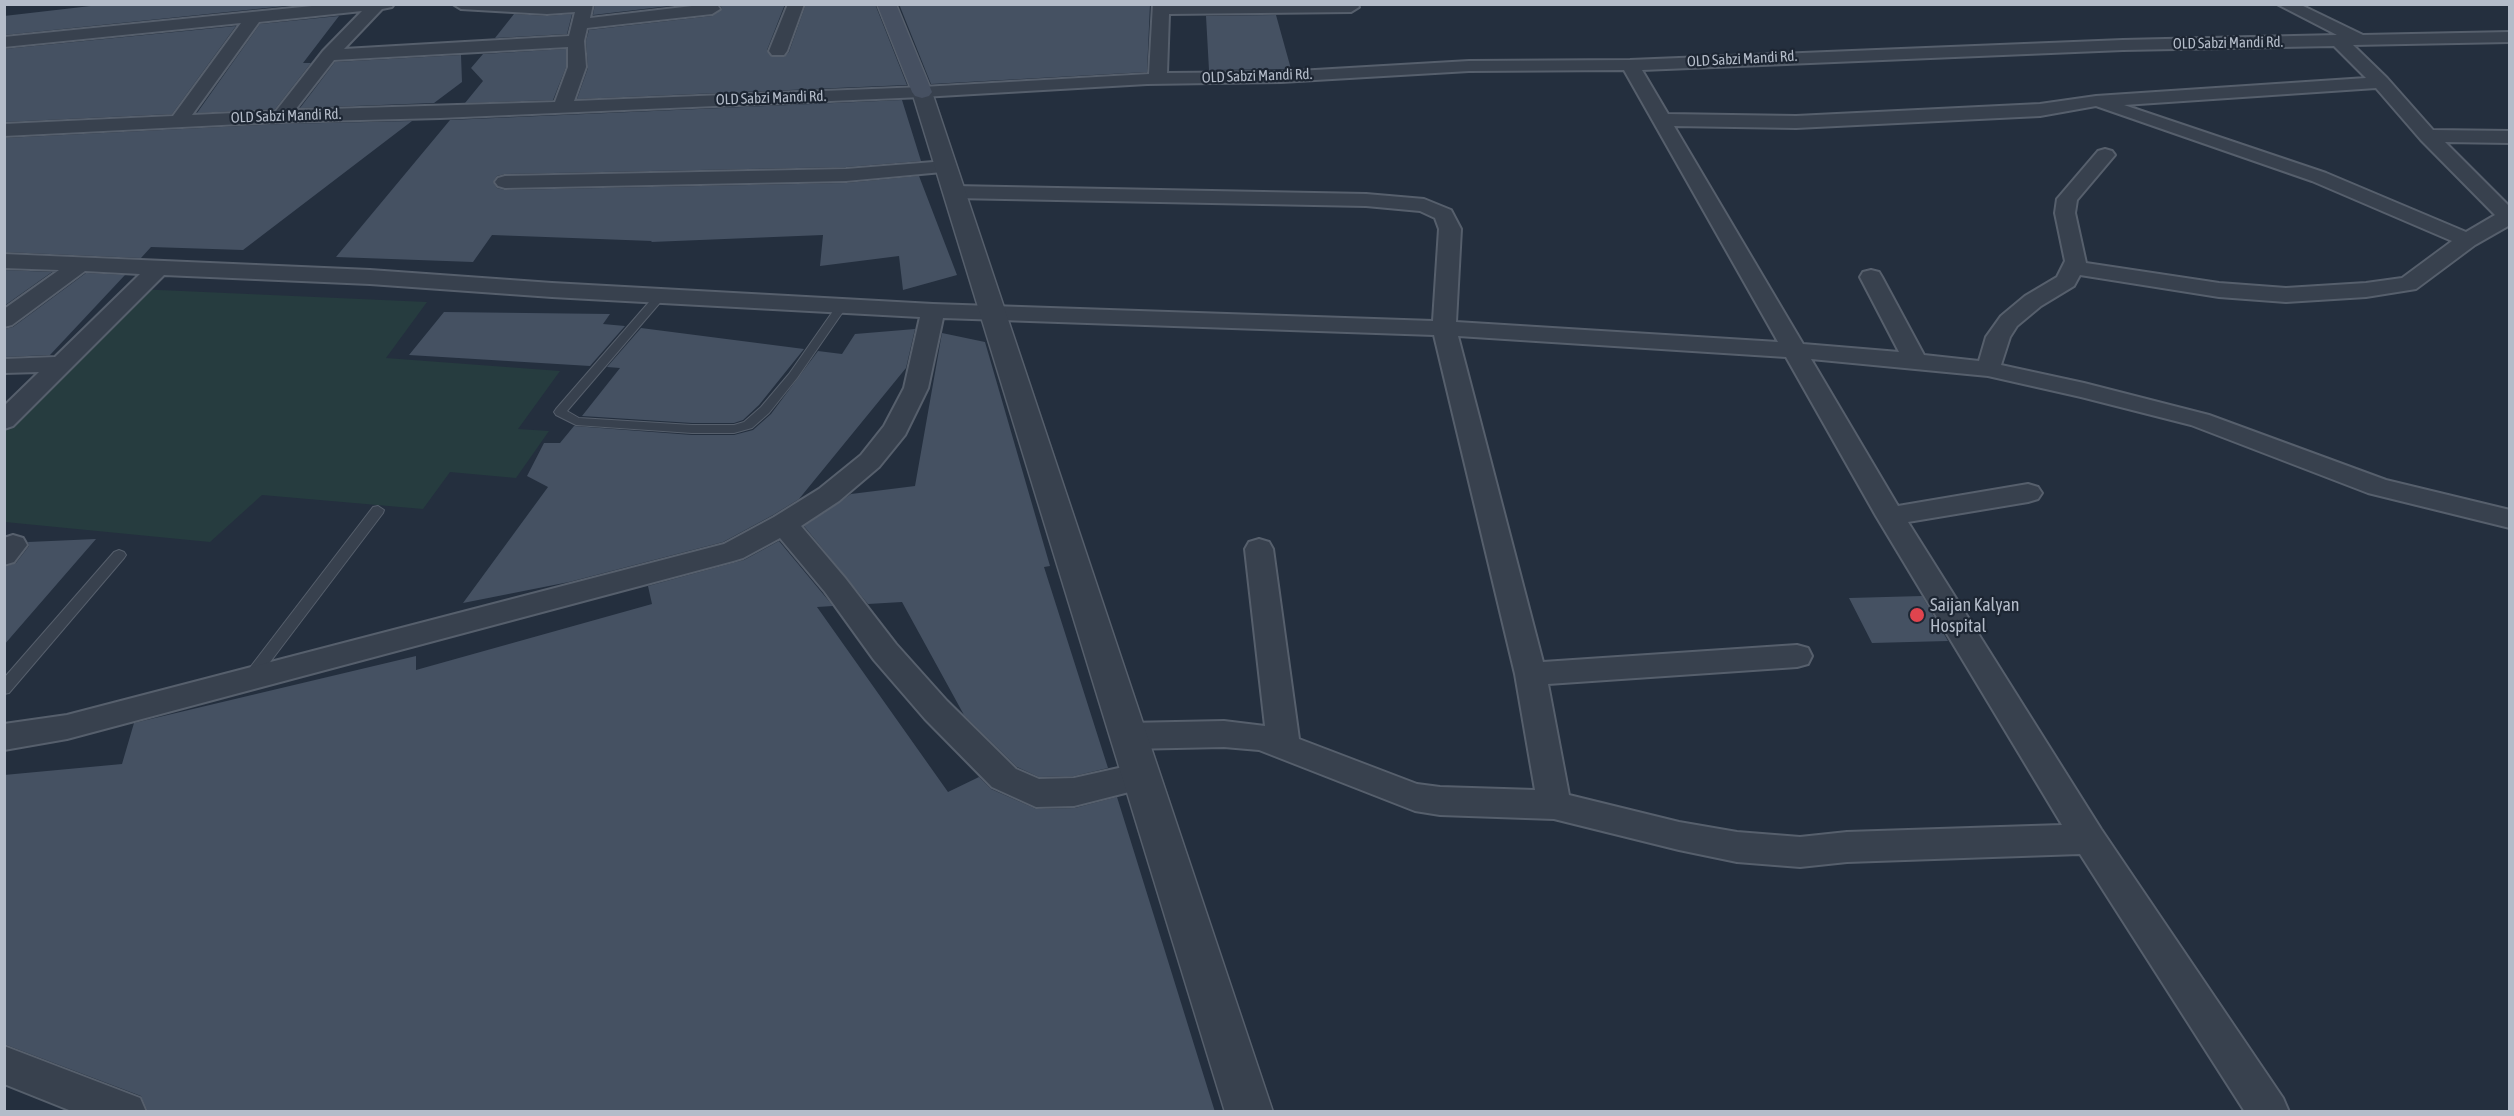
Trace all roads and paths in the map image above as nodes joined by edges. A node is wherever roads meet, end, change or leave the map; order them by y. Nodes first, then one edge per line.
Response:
1 (227, 4) edge
2 (461, 4) edge
3 (796, 4) edge
4 (886, 4) edge
5 (2286, 4) edge
6 (382, 5) edge
7 (585, 5) edge
8 (1161, 7) edge
9 (1351, 7) dead end
10 (712, 9) dead end
11 (254, 18) junction
12 (214, 21) junction
13 (578, 32) junction
14 (2510, 37) edge
15 (2360, 40) junction
16 (4, 42) edge
17 (2340, 42) junction
18 (778, 51) dead end
19 (330, 55) junction
20 (1630, 65) junction
21 (1158, 79) junction
22 (2381, 82) junction
23 (922, 92) junction
24 (2096, 101) junction
25 (563, 106) junction
26 (280, 116) junction
27 (179, 120) junction
28 (1662, 120) junction
29 (4, 130) edge
30 (2428, 136) junction
31 (2510, 137) edge
32 (2105, 155) dead end
33 (950, 180) junction
34 (505, 182) dead end
35 (2508, 218) edge
36 (2468, 240) junction
37 (4, 261) edge
38 (81, 264) junction
39 (158, 268) junction
40 (2074, 268) junction
41 (1871, 277) dead end
42 (660, 296) junction
43 (843, 306) junction
44 (933, 311) junction
45 (993, 312) junction
46 (4, 320) edge
47 (1444, 328) junction
48 (1792, 350) junction
49 (1915, 361) junction
50 (61, 364) junction
51 (4, 366) edge
52 (1988, 369) junction
53 (4, 421) edge
54 (2028, 493) dead end
55 (378, 510) dead end
56 (1890, 516) junction
57 (2510, 519) edge
58 (784, 524) junction
59 (1259, 549) dead end
60 (119, 555) dead end
61 (1797, 656) dead end
62 (1531, 674) junction
63 (250, 679) junction
64 (4, 689) edge
65 (1128, 736) junction
66 (4, 737) edge
67 (1284, 746) junction
68 (1141, 776) junction
69 (1554, 805) junction
70 (2089, 839) junction
71 (4, 1065) edge
72 (126, 1112) edge
73 (1248, 1112) edge
74 (2269, 1112) edge

1 - 12 street
2 - 7 street
3 - 18 street
4 - 23 main road
5 - 15 street
6 - 11 street
6 - 19 street
7 - 13 street
8 - 9 street
8 - 21 street
10 - 13 street
11 - 12 street
11 - 27 street
12 - 16 street
13 - 19 street
13 - 25 street
14 - 15 street, OLD Sabzi Mandi Rd.
15 - 17 street, OLD Sabzi Mandi Rd.
17 - 20 street, OLD Sabzi Mandi Rd.
17 - 22 street
19 - 26 street
20 - 21 street, OLD Sabzi Mandi Rd.
20 - 28 street
21 - 23 street, OLD Sabzi Mandi Rd.
22 - 24 street
22 - 30 street
23 - 25 street, OLD Sabzi Mandi Rd.
23 - 33 street
24 - 28 street
24 - 36 street
25 - 26 street, OLD Sabzi Mandi Rd.
26 - 27 street, OLD Sabzi Mandi Rd.
27 - 29 street, OLD Sabzi Mandi Rd.
28 - 48 street
30 - 31 street
30 - 35 street
32 - 40 street
33 - 34 street
33 - 45 street
33 - 47 street
35 - 36 street
36 - 40 street
37 - 38 street
38 - 39 street
38 - 46 street
39 - 42 street
39 - 50 street
40 - 52 street
41 - 49 street
42 - 43 street
42 - 43 lane
43 - 44 street
44 - 45 street
44 - 58 street
45 - 47 street
45 - 65 street
47 - 48 street
47 - 62 street
48 - 49 street
48 - 56 street
49 - 52 street
50 - 51 street
50 - 53 street
52 - 57 street
54 - 56 street
55 - 63 lane
56 - 70 street
58 - 63 street
58 - 68 street
59 - 67 street
60 - 64 lane
61 - 62 street
62 - 69 street
63 - 66 street
65 - 67 street
65 - 68 street
67 - 69 street
68 - 73 street
69 - 70 street
70 - 74 street
71 - 72 street

